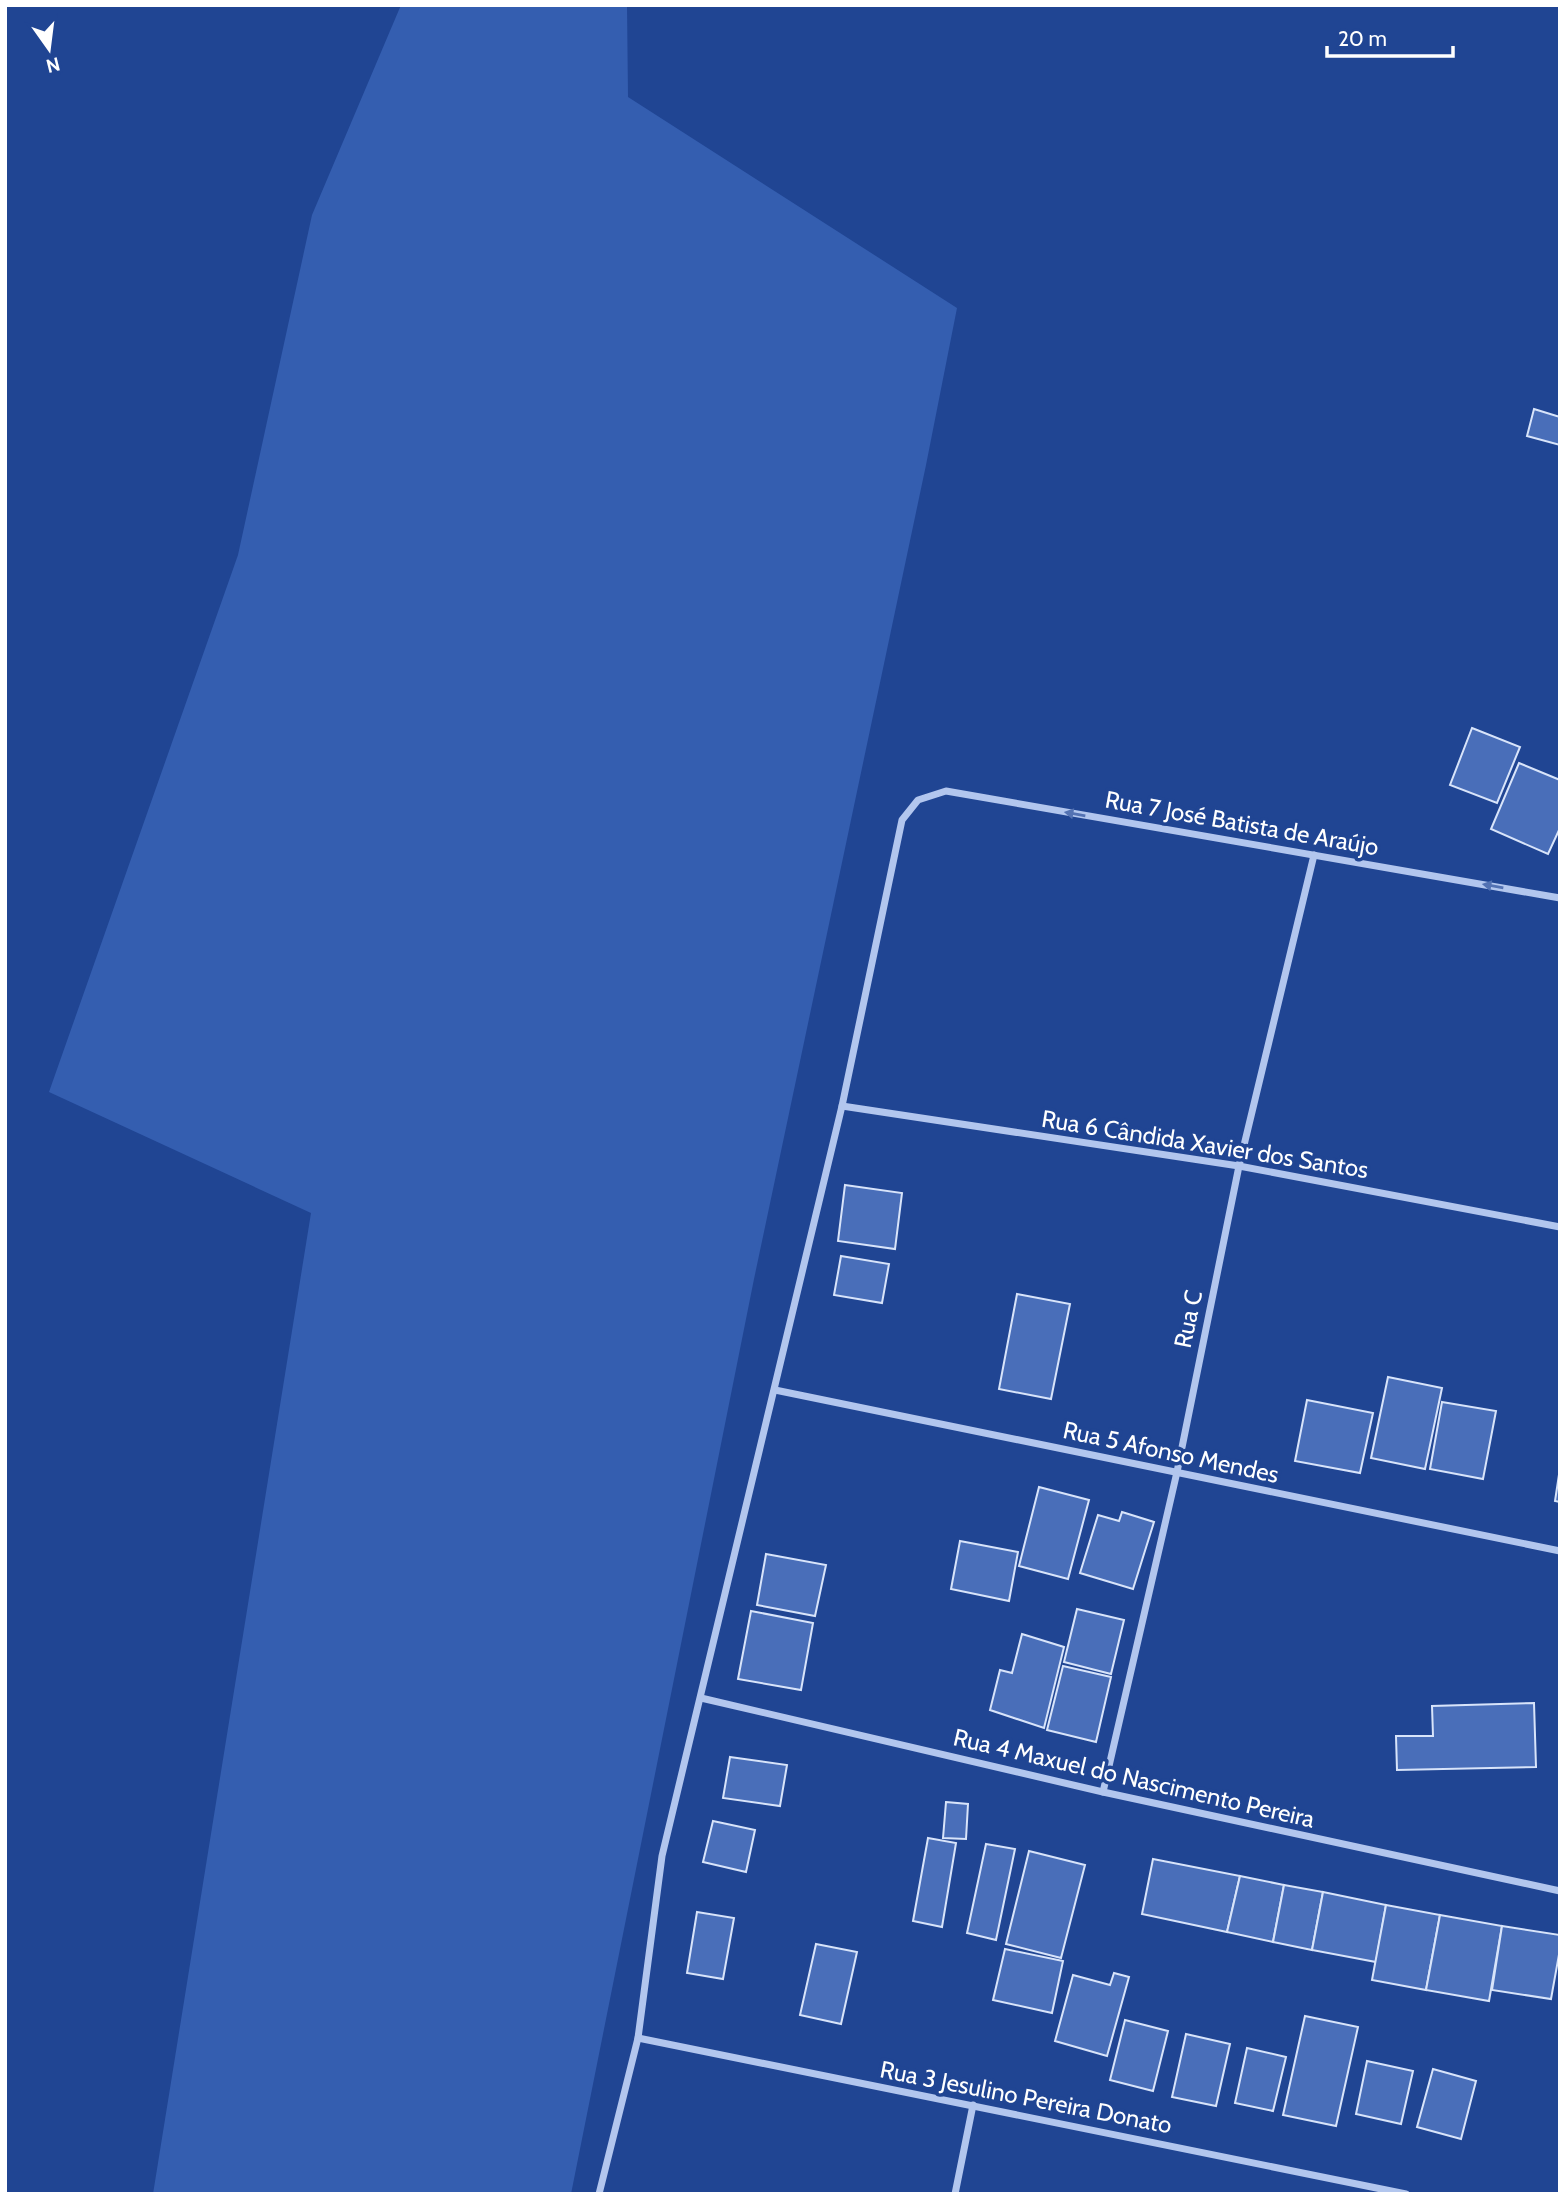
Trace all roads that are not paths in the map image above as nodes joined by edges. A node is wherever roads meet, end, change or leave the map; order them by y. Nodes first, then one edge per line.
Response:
1 (1314, 855) junction
2 (1560, 898) edge
3 (842, 1106) junction
4 (1239, 1166) junction
5 (1560, 1227) edge
6 (775, 1390) junction
7 (1177, 1472) junction
8 (1560, 1551) edge
9 (701, 1698) junction
10 (1103, 1792) junction
11 (1560, 1891) edge
12 (638, 2038) junction
13 (973, 2105) junction
14 (599, 2194) edge
15 (955, 2194) edge
16 (1406, 2194) edge

2 -> 1 street, Rua 7 José Batista de Araújo
1 -> 3 street, Rua 7 José Batista de Araújo
1 - 4 street, Rua C
3 - 4 street, Rua 6 Cândida Xavier dos Santos
3 - 6 street
4 - 5 street, Rua 6 Cândida Xavier dos Santos
4 - 7 street, Rua C
6 - 7 street, Rua 5 Afonso Mendes
6 - 9 street
7 - 8 street, Rua 5 Afonso Mendes
7 - 10 street, Rua C
9 - 10 street, Rua 4 Maxuel do Nascimento Pereira
9 - 12 street
10 - 11 street, Rua 4 Maxuel do Nascimento Pereira
12 - 13 street, Rua 3 Jesulino Pereira Donato
12 - 14 street
13 - 15 street
13 - 16 street, Rua 3 Jesulino Pereira Donato

